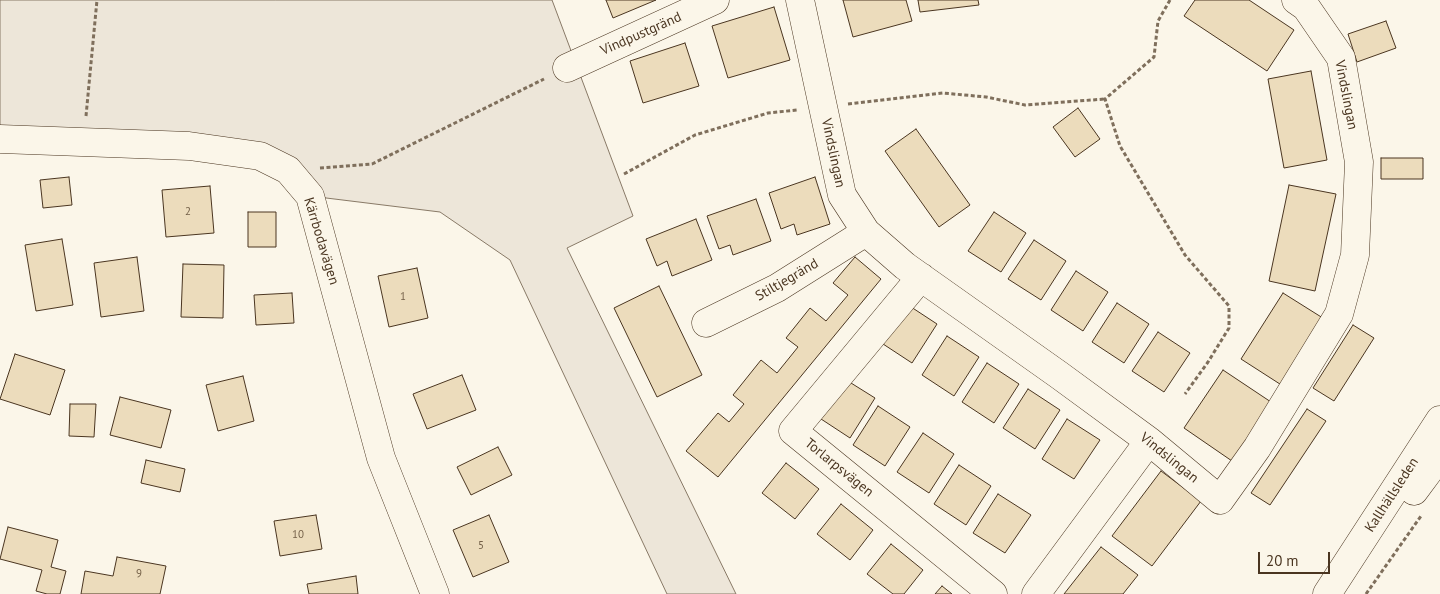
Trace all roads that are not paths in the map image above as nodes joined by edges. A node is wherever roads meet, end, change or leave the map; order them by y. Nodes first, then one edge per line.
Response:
1 (715, 0) edge
2 (800, 0) edge
3 (1296, 0) edge
4 (567, 68) road end
5 (0, 139) edge
6 (866, 232) junction
7 (921, 277) junction
8 (706, 323) dead end
9 (1440, 420) edge
10 (1149, 441) junction
11 (1440, 456) edge
12 (435, 594) edge
13 (993, 594) edge
14 (1036, 594) edge
15 (1327, 594) edge
16 (1336, 594) edge

1 - 4 street, Vindpustgränd
2 - 6 street, Vindslingan
3 - 10 street, Vindslingan
5 - 12 street, Kärrbodavägen
6 - 7 street, Vindslingan
6 - 8 street, Stiltjegränd
7 - 10 street, Vindslingan
7 - 13 street, Torlarpsvägen
9 - 15 street, Kallhällsleden
10 - 14 street
11 - 16 street, Kallhällsleden

